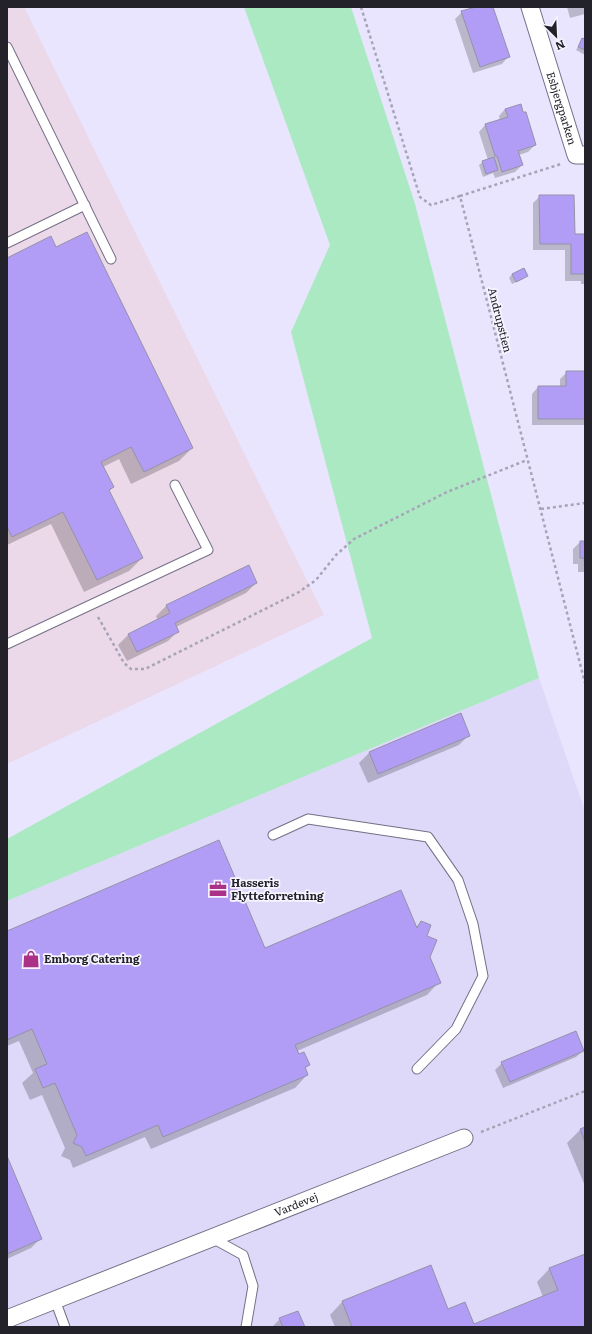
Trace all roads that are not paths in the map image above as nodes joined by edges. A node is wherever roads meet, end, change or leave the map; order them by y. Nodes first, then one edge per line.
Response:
1 (530, 7) edge
2 (7, 47) edge
3 (581, 155) edge
4 (85, 205) junction
5 (7, 243) edge
6 (111, 259) dead end
7 (175, 485) dead end
8 (7, 644) edge
9 (274, 835) dead end
10 (417, 1069) dead end
11 (464, 1138) road end
12 (212, 1238) junction
13 (54, 1300) junction
14 (7, 1319) edge
15 (65, 1327) edge
16 (246, 1327) edge

1 - 3 street, Esbjergparken
2 - 4 lane
4 - 5 lane
4 - 6 lane
7 - 8 lane
9 - 10 lane
11 - 12 street, Vardevej
12 - 13 street, Vardevej
12 - 16 lane
13 - 14 street, Vardevej
13 - 15 lane

